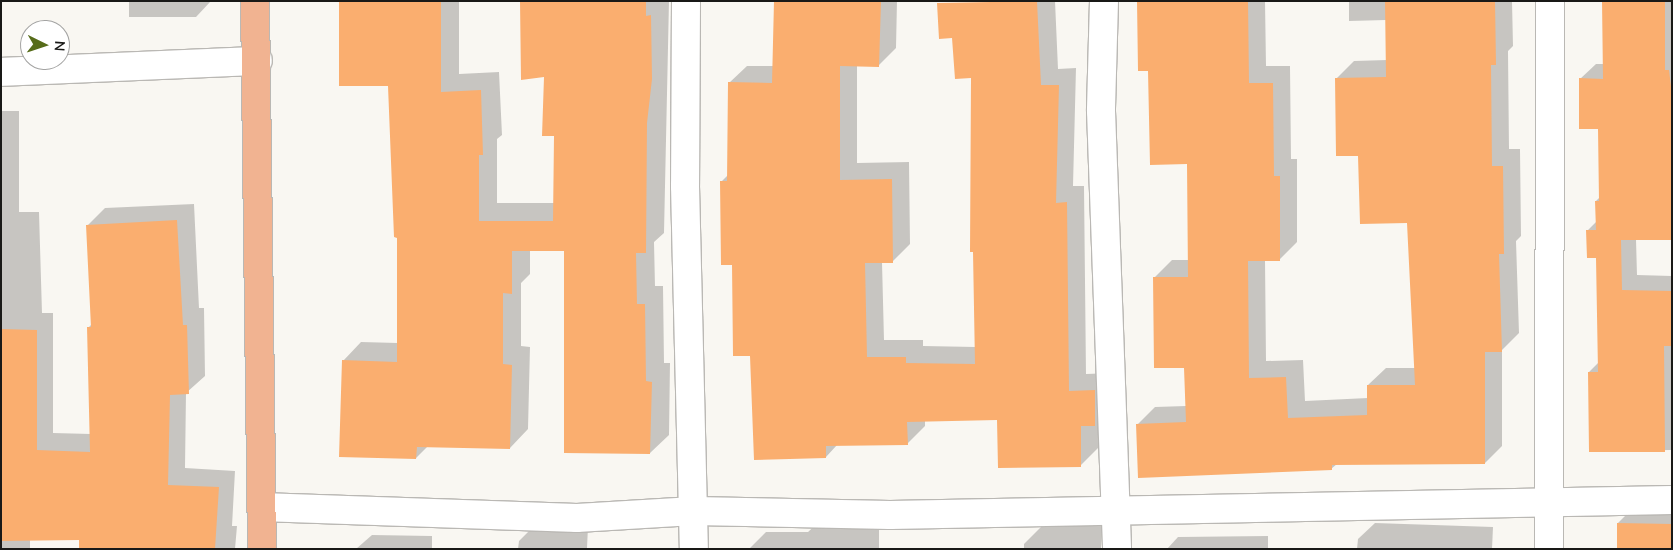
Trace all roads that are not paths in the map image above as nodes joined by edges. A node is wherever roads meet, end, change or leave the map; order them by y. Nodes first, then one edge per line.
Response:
1 (255, 1) edge
2 (686, 1) edge
3 (1104, 1) edge
4 (1550, 1) edge
5 (258, 61) junction
6 (1, 72) edge
7 (1672, 500) edge
8 (1552, 501) junction
9 (261, 507) junction
10 (1117, 510) junction
11 (694, 511) junction
12 (262, 549) edge
13 (694, 549) edge
14 (1117, 549) edge
15 (1549, 549) edge

1 - 5 main road
2 - 11 street
3 - 10 street
4 - 8 street
5 - 6 street
5 - 9 main road
7 - 8 street
8 - 10 street
8 - 15 street
9 - 11 street
9 - 12 main road
10 - 11 street
10 - 14 street
11 - 13 street

